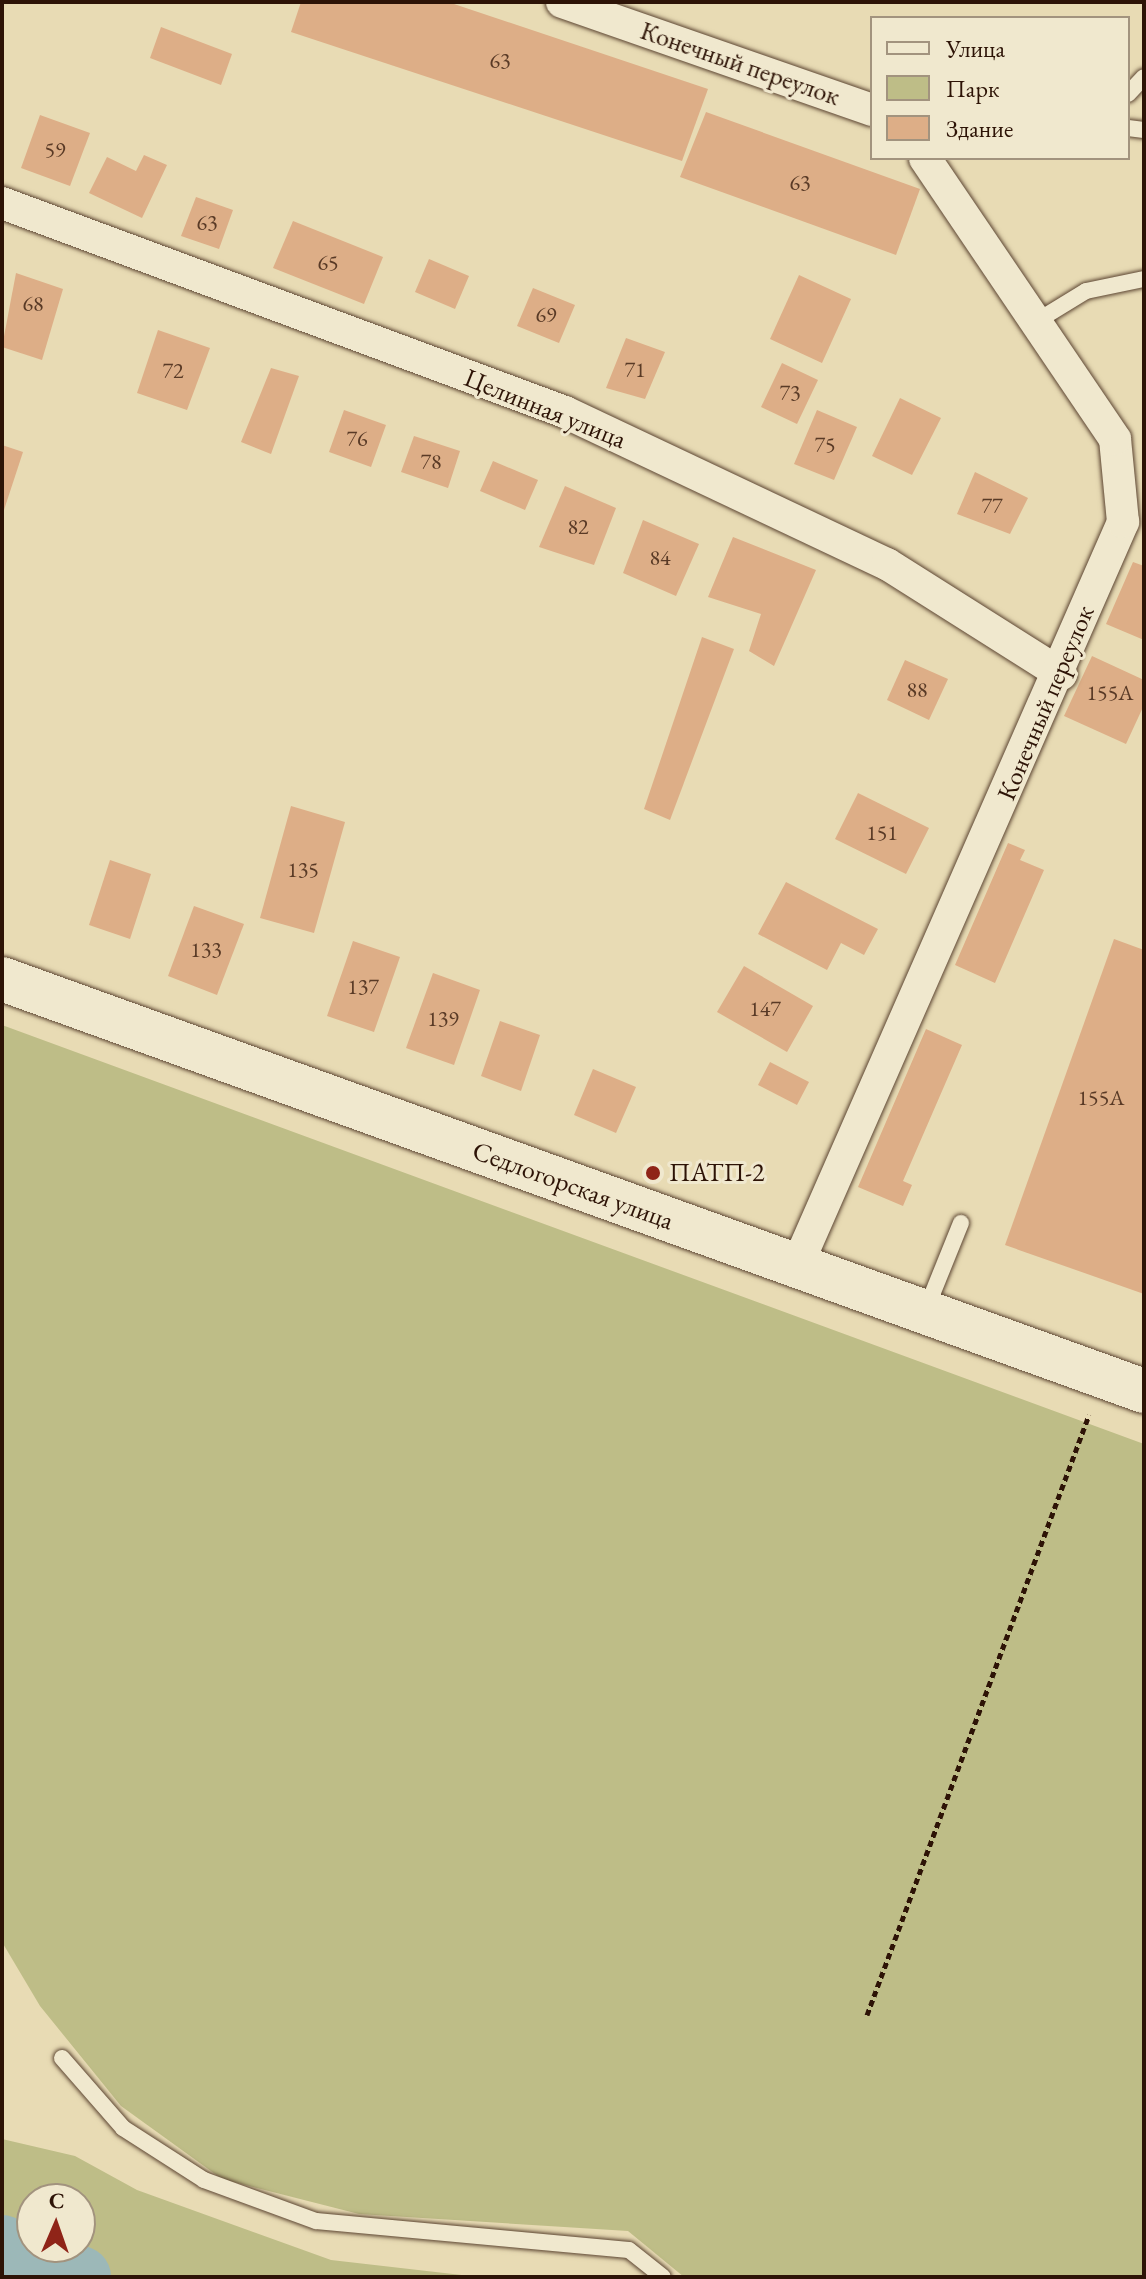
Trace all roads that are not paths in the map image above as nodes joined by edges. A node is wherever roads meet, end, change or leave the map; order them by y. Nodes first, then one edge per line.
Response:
1 (562, 2) edge
2 (1144, 77) edge
3 (1130, 92) edge
4 (870, 109) edge
5 (928, 160) edge
6 (2, 203) edge
7 (1144, 279) edge
8 (1037, 321) junction
9 (1061, 674) junction
10 (2, 979) edge
11 (961, 1223) dead end
12 (796, 1268) junction
13 (924, 1314) junction
14 (1144, 1391) edge
15 (62, 2058) dead end
16 (663, 2277) edge

1 - 4 street, Конечный переулок
2 - 3 lane
5 - 8 street, Конечный переулок
6 - 9 street, Целинная улица
7 - 8 lane
8 - 9 street, Конечный переулок
9 - 12 street, Конечный переулок
10 - 12 street, Седлогорская улица
11 - 13 lane
12 - 13 street, Седлогорская улица
13 - 14 street, Седлогорская улица
15 - 16 lane

